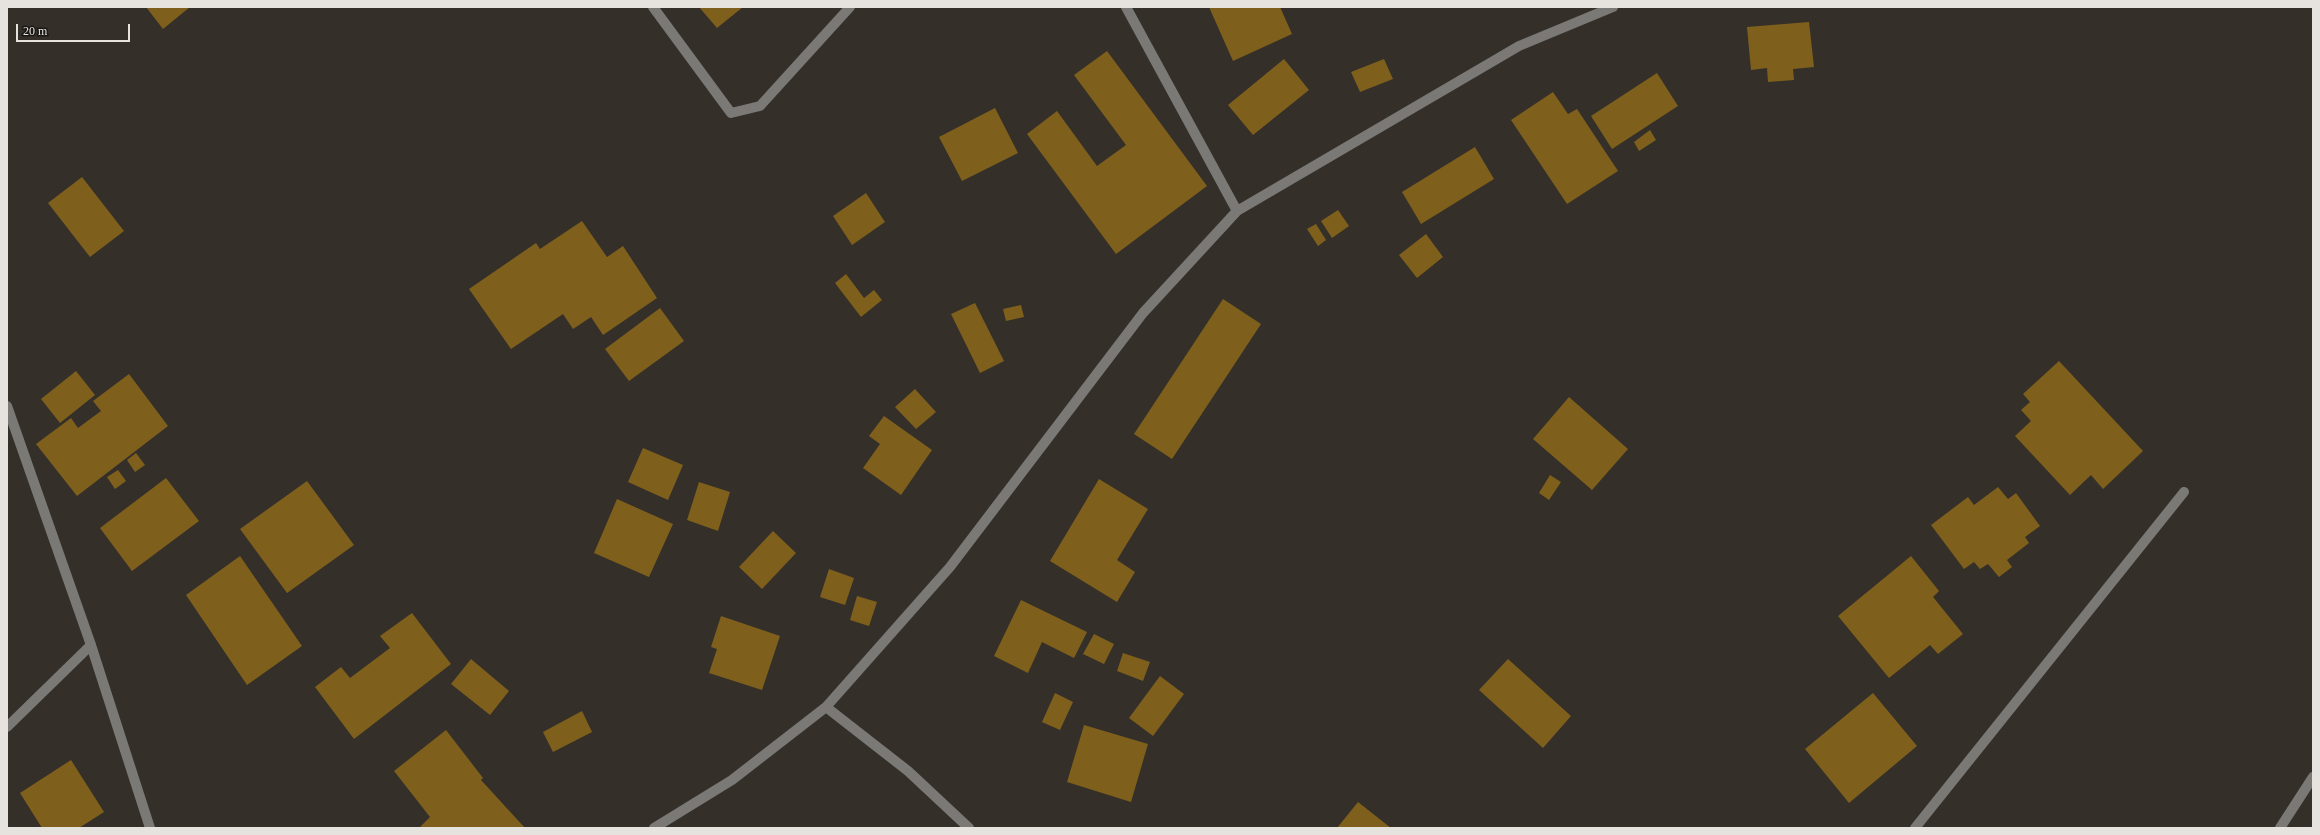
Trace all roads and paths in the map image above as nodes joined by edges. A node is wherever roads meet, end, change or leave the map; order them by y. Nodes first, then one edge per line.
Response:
1 (653, 7) edge
2 (850, 7) edge
3 (1126, 7) edge
4 (1613, 7) edge
5 (1237, 212) junction
6 (7, 406) edge
7 (2184, 492) dead end
8 (92, 645) junction
9 (826, 707) junction
10 (7, 727) edge
11 (2313, 777) edge
12 (150, 828) edge
13 (654, 828) edge
14 (969, 828) edge
15 (1915, 828) edge
16 (2280, 828) edge

1 - 2 street
3 - 5 street
4 - 5 street
5 - 9 street
6 - 8 street
7 - 15 street
8 - 10 street
8 - 12 street
9 - 13 street
9 - 14 street
11 - 16 street

